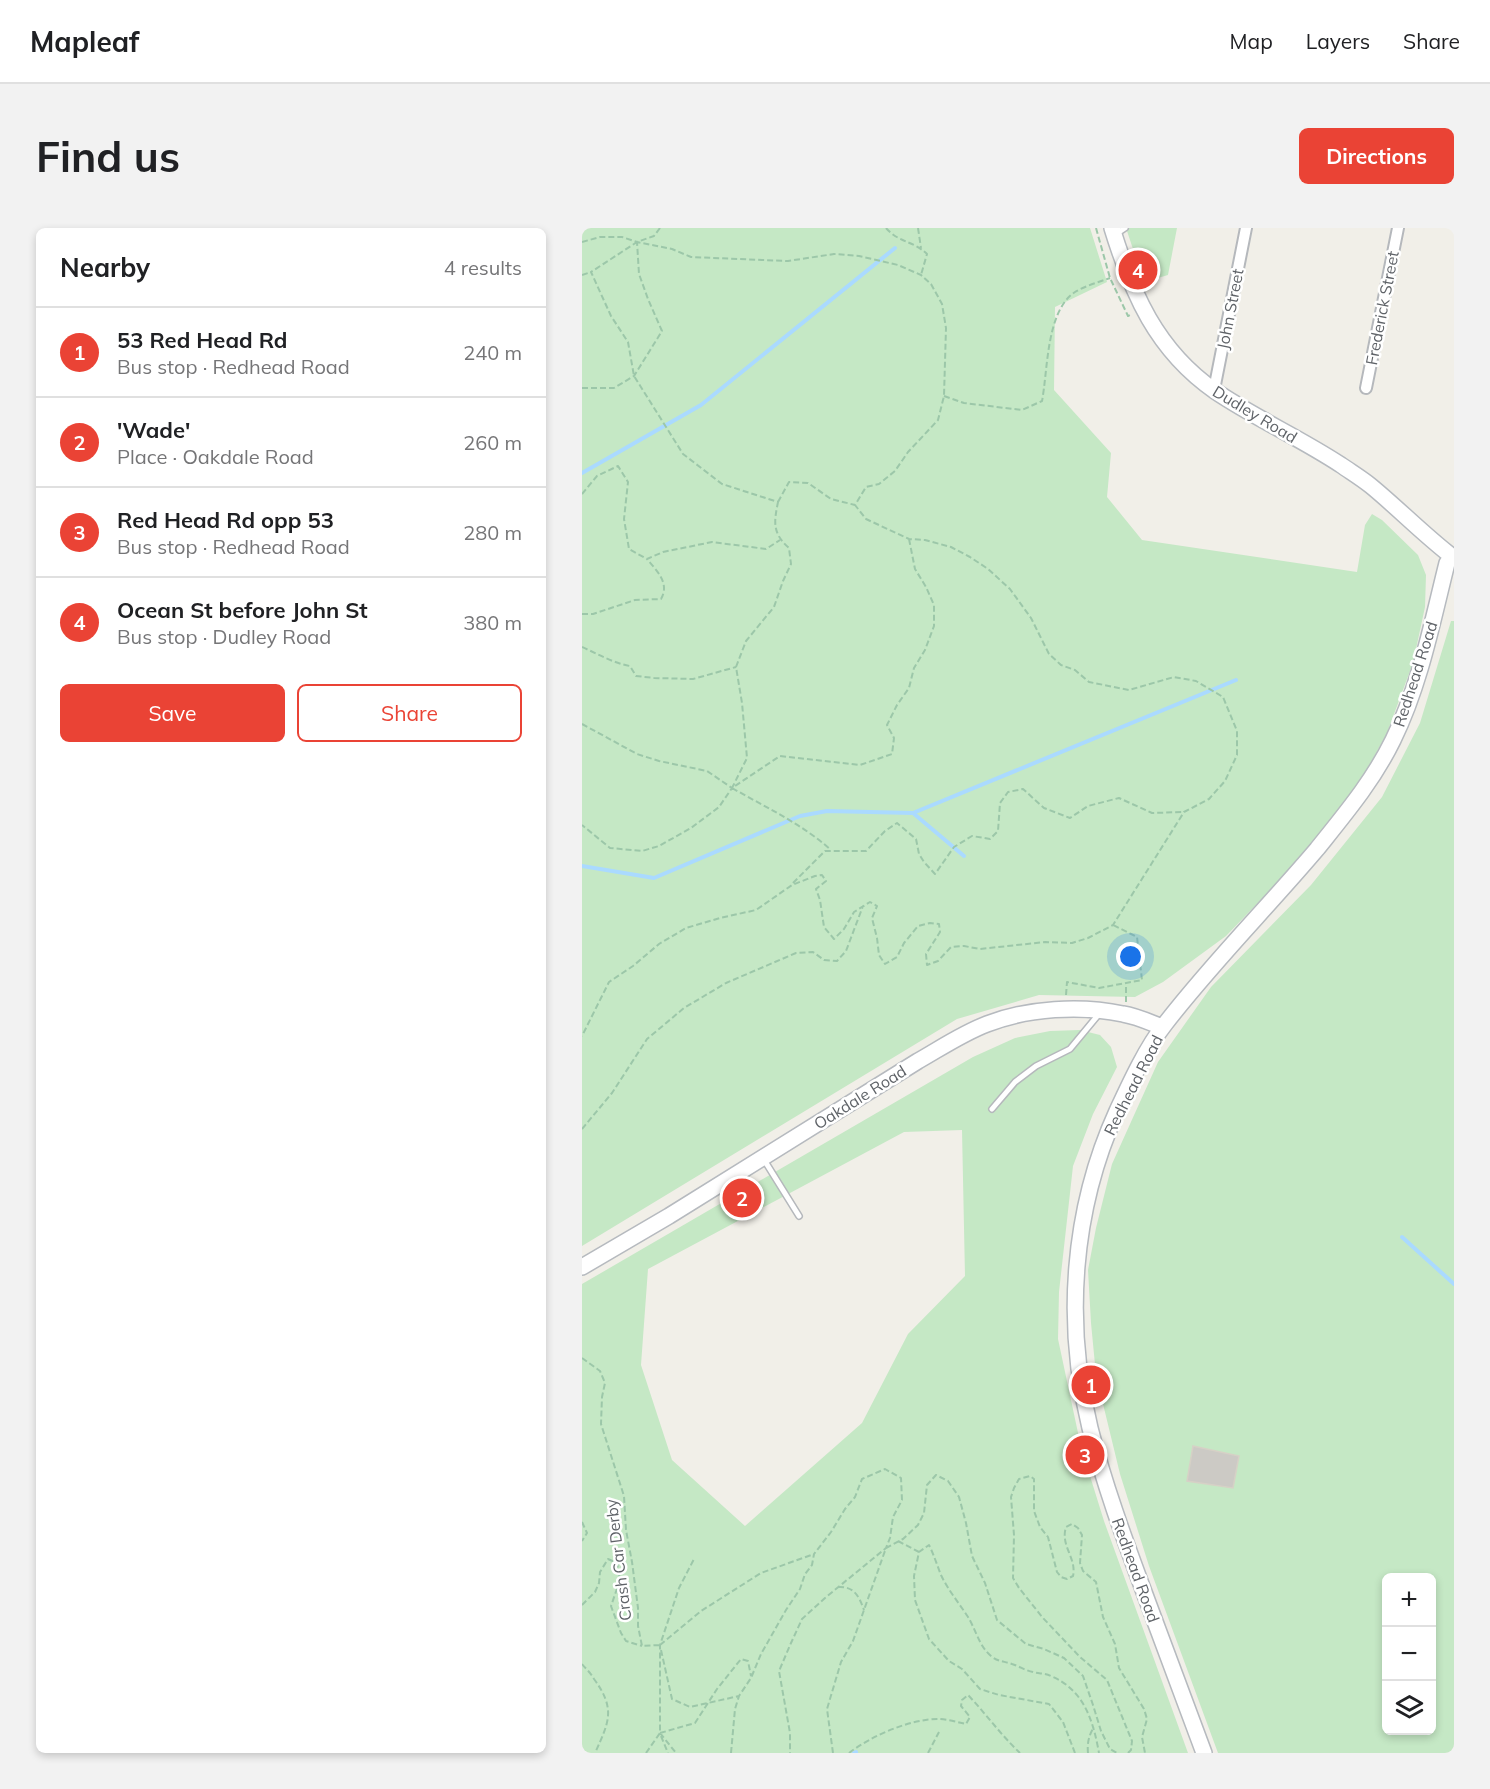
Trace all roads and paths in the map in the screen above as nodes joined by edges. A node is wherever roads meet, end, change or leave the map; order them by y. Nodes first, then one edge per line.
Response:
1 (660, 228) edge
2 (886, 228) edge
3 (918, 228) edge
4 (1246, 228) edge
5 (1398, 228) edge
6 (1117, 230) edge
7 (582, 242) edge
8 (637, 242) junction
9 (921, 248) junction
10 (591, 272) junction
11 (582, 275) edge
12 (921, 275) junction
13 (1110, 278) dead end
14 (634, 376) junction
15 (582, 388) edge
16 (1366, 388) dead end
17 (1214, 390) junction
18 (944, 396) junction
19 (582, 494) edge
20 (778, 502) junction
21 (855, 505) junction
22 (909, 539) junction
23 (780, 540) junction
24 (1453, 557) edge
25 (647, 559) junction
26 (582, 614) edge
27 (582, 647) edge
28 (736, 667) junction
29 (582, 724) edge
30 (732, 788) junction
31 (1184, 812) junction
32 (582, 825) edge
33 (832, 850) junction
34 (792, 885) junction
35 (863, 906) junction
36 (1113, 925) junction
37 (1066, 982) dead end
38 (1126, 983) junction
39 (1102, 1010) junction
40 (1126, 1014) junction
41 (1162, 1027) junction
42 (582, 1036) edge
43 (992, 1109) dead end
44 (582, 1129) edge
45 (762, 1157) junction
46 (799, 1216) dead end
47 (582, 1268) edge
48 (582, 1358) edge
49 (582, 1522) edge
50 (582, 1541) edge
51 (898, 1541) junction
52 (886, 1548) junction
53 (919, 1552) junction
54 (814, 1554) junction
55 (694, 1559) dead end
56 (838, 1587) junction
57 (582, 1605) edge
58 (864, 1610) junction
59 (660, 1645) junction
60 (642, 1646) junction
61 (582, 1664) edge
62 (751, 1678) junction
63 (739, 1696) junction
64 (708, 1703) junction
65 (1094, 1727) junction
66 (939, 1732) dead end
67 (660, 1733) junction
68 (651, 1746) junction
69 (653, 1752) edge
70 (595, 1753) edge
71 (646, 1753) edge
72 (668, 1753) edge
73 (676, 1753) edge
74 (731, 1753) edge
75 (790, 1753) edge
76 (833, 1753) edge
77 (849, 1753) edge
78 (928, 1753) edge
79 (1020, 1753) edge
80 (1075, 1753) edge
81 (1088, 1753) edge
82 (1098, 1753) edge
83 (1117, 1753) edge
84 (1128, 1753) edge
85 (1145, 1753) edge
86 (1204, 1753) edge

1 - 8 path
2 - 9 path
3 - 9 path
4 - 17 street, John Street
5 - 16 street, Frederick Street
6 - 17 main road, Dudley Road
7 - 8 path
8 - 10 path
8 - 12 path
8 - 14 path
9 - 12 path
10 - 11 path
10 - 14 path
12 - 18 path
13 - 18 path
14 - 15 path
14 - 20 path
17 - 24 main road, Dudley Road
18 - 21 path
19 - 25 path
20 - 21 path
20 - 23 path
21 - 22 path
22 - 30 path
22 - 31 path
23 - 25 path
23 - 28 path
24 - 41 main road, Redhead Road
25 - 26 path
27 - 28 path
28 - 30 path
29 - 30 path
30 - 32 path
30 - 33 path
31 - 33 path
31 - 36 path
33 - 34 path
34 - 35 path
34 - 42 path
35 - 36 path
35 - 44 path
36 - 38 path
37 - 38 path
38 - 40 path
39 - 40 main road, Oakdale Road
39 - 43 lane
39 - 45 main road, Oakdale Road
40 - 41 main road, Oakdale Road
41 - 86 main road, Redhead Road
45 - 46 lane
45 - 47 main road, Oakdale Road
48 - 60 path, Crash Car Derby
49 - 50 path
51 - 52 path
51 - 53 path
51 - 83 path
52 - 54 path
52 - 56 path
52 - 58 path
53 - 65 path
53 - 80 path
54 - 59 path
54 - 62 path
55 - 59 path
56 - 58 path
56 - 75 path
57 - 60 path
58 - 76 path
59 - 60 path
59 - 64 path
59 - 67 path
61 - 70 path
62 - 63 path
62 - 64 path
63 - 64 path
63 - 74 path
64 - 67 path
65 - 81 path
65 - 82 path
66 - 78 path
67 - 68 path
67 - 72 path
67 - 73 path
68 - 69 path
68 - 71 path
77 - 79 path
84 - 85 path

